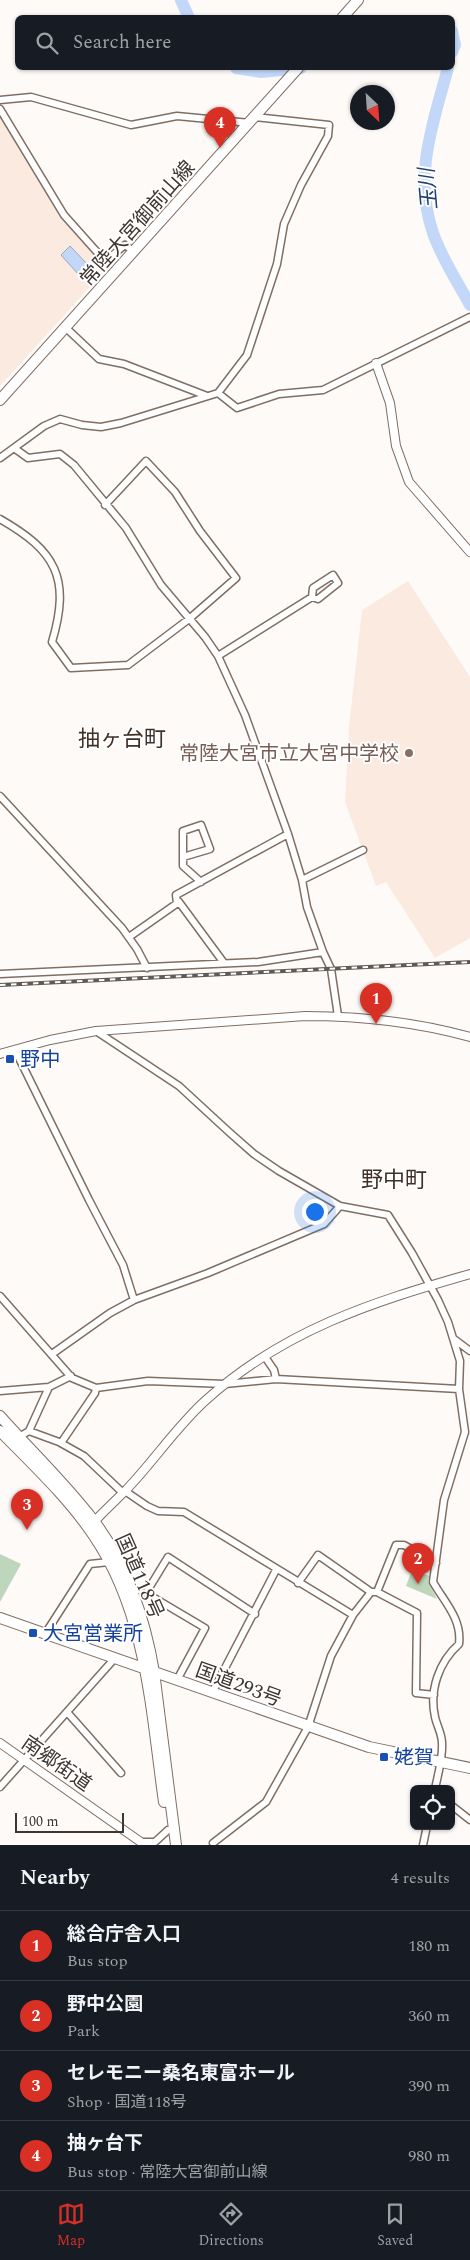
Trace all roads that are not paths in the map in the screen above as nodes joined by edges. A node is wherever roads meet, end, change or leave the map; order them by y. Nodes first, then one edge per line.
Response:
1 (358, 0) edge
2 (345, 15) edge
3 (296, 70) edge
4 (0, 100) edge
5 (0, 109) edge
6 (252, 120) junction
7 (134, 252) junction
8 (470, 318) edge
9 (65, 328) junction
10 (376, 363) junction
11 (218, 393) junction
12 (207, 396) junction
13 (0, 400) edge
14 (14, 448) junction
15 (0, 458) edge
16 (105, 505) junction
17 (0, 519) edge
18 (470, 552) edge
19 (312, 596) dead end
20 (189, 619) junction
21 (218, 656) junction
22 (0, 796) edge
23 (288, 834) junction
24 (363, 850) dead end
25 (183, 858) junction
26 (302, 880) junction
27 (201, 882) junction
28 (178, 903) junction
29 (129, 938) junction
30 (323, 952) junction
31 (224, 964) junction
32 (147, 968) junction
33 (0, 974) edge
34 (338, 1016) junction
35 (96, 1031) junction
36 (470, 1037) edge
37 (16, 1050) junction
38 (0, 1054) edge
39 (340, 1206) junction
40 (470, 1274) edge
41 (430, 1286) junction
42 (0, 1296) edge
43 (134, 1300) junction
44 (454, 1339) junction
45 (470, 1351) edge
46 (52, 1354) junction
47 (265, 1357) junction
48 (71, 1376) junction
49 (276, 1379) junction
50 (225, 1384) junction
51 (49, 1387) junction
52 (96, 1388) junction
53 (459, 1389) junction
54 (0, 1391) edge
55 (0, 1416) edge
56 (0, 1431) edge
57 (29, 1431) junction
58 (467, 1433) edge
59 (19, 1437) junction
60 (61, 1443) junction
61 (124, 1492) junction
62 (91, 1524) junction
63 (109, 1562) junction
64 (436, 1562) junction
65 (276, 1570) junction
66 (298, 1583) junction
67 (374, 1592) junction
68 (255, 1614) junction
69 (353, 1615) junction
70 (0, 1618) edge
71 (45, 1634) junction
72 (115, 1658) junction
73 (149, 1670) junction
74 (177, 1680) junction
75 (212, 1693) junction
76 (434, 1695) junction
77 (67, 1712) junction
78 (308, 1727) junction
79 (0, 1742) edge
80 (25, 1759) junction
81 (440, 1763) junction
82 (470, 1768) edge
83 (121, 1773) dead end
84 (437, 1785) edge
85 (0, 1787) edge
86 (455, 1808) edge
87 (470, 1820) edge
88 (168, 1830) junction
89 (426, 1830) edge
90 (142, 1843) edge
91 (213, 1843) dead end
92 (170, 1845) edge
93 (176, 1845) edge
94 (423, 1845) edge

1 - 2 main road
3 - 6 main road, 常陸大宮御前山線
4 - 6 street
5 - 7 street
6 - 7 main road, 常陸大宮御前山線
6 - 11 street
7 - 9 main road, 常陸大宮御前山線
8 - 10 street
9 - 12 street
9 - 13 main road, 常陸大宮御前山線
10 - 11 street
10 - 18 street
11 - 12 street
12 - 14 street
14 - 15 street
14 - 16 street
16 - 20 street
16 - 20 street
17 - 20 street
19 - 21 street
20 - 21 street
21 - 23 street
22 - 29 street
23 - 26 street
23 - 27 street
24 - 26 street
25 - 25 street
25 - 27 street
26 - 30 street
27 - 28 street
28 - 29 street
28 - 31 street
29 - 32 street
30 - 31 street
30 - 34 street
31 - 32 street
32 - 33 street
34 - 35 street
34 - 36 street
35 - 37 street
35 - 39 street
37 - 38 street
37 - 43 street
39 - 41 street
39 - 43 street
40 - 41 street
41 - 44 street
41 - 47 street
42 - 46 street
43 - 46 street
44 - 45 street
44 - 53 street
46 - 48 street
47 - 49 street
47 - 50 street
48 - 51 street
48 - 52 street
49 - 50 street
49 - 53 street
50 - 52 street
50 - 61 street
51 - 54 street
51 - 57 street
52 - 60 street
53 - 58 street
55 - 59 main road, 国道118号
56 - 62 main road, 国道118号
57 - 59 street
57 - 60 street
58 - 64 street
59 - 62 main road, 国道118号
60 - 61 street
61 - 62 street
61 - 65 street
62 - 63 main road, 国道118号
62 - 73 main road, 国道118号
63 - 71 street
63 - 73 main road, 国道118号
64 - 67 street
64 - 76 street
65 - 66 street
65 - 68 street
66 - 67 street
66 - 69 street
67 - 69 street
67 - 76 street
68 - 74 street
68 - 75 street
69 - 78 street
70 - 71 main road, 国道293号
71 - 72 main road, 国道293号
72 - 73 main road, 国道293号
72 - 77 street
73 - 74 main road, 国道293号
73 - 88 main road, 国道118号
73 - 93 main road, 国道118号
74 - 75 main road, 国道293号
75 - 78 main road, 国道293号
76 - 81 street
77 - 80 street
77 - 83 street
78 - 81 main road, 国道293号
78 - 91 street
79 - 80 street, 南郷街道
80 - 85 street
80 - 90 street, 南郷街道
81 - 82 main road, 国道293号
81 - 84 street
86 - 87 street
88 - 90 street
88 - 92 main road, 国道118号
89 - 94 street

